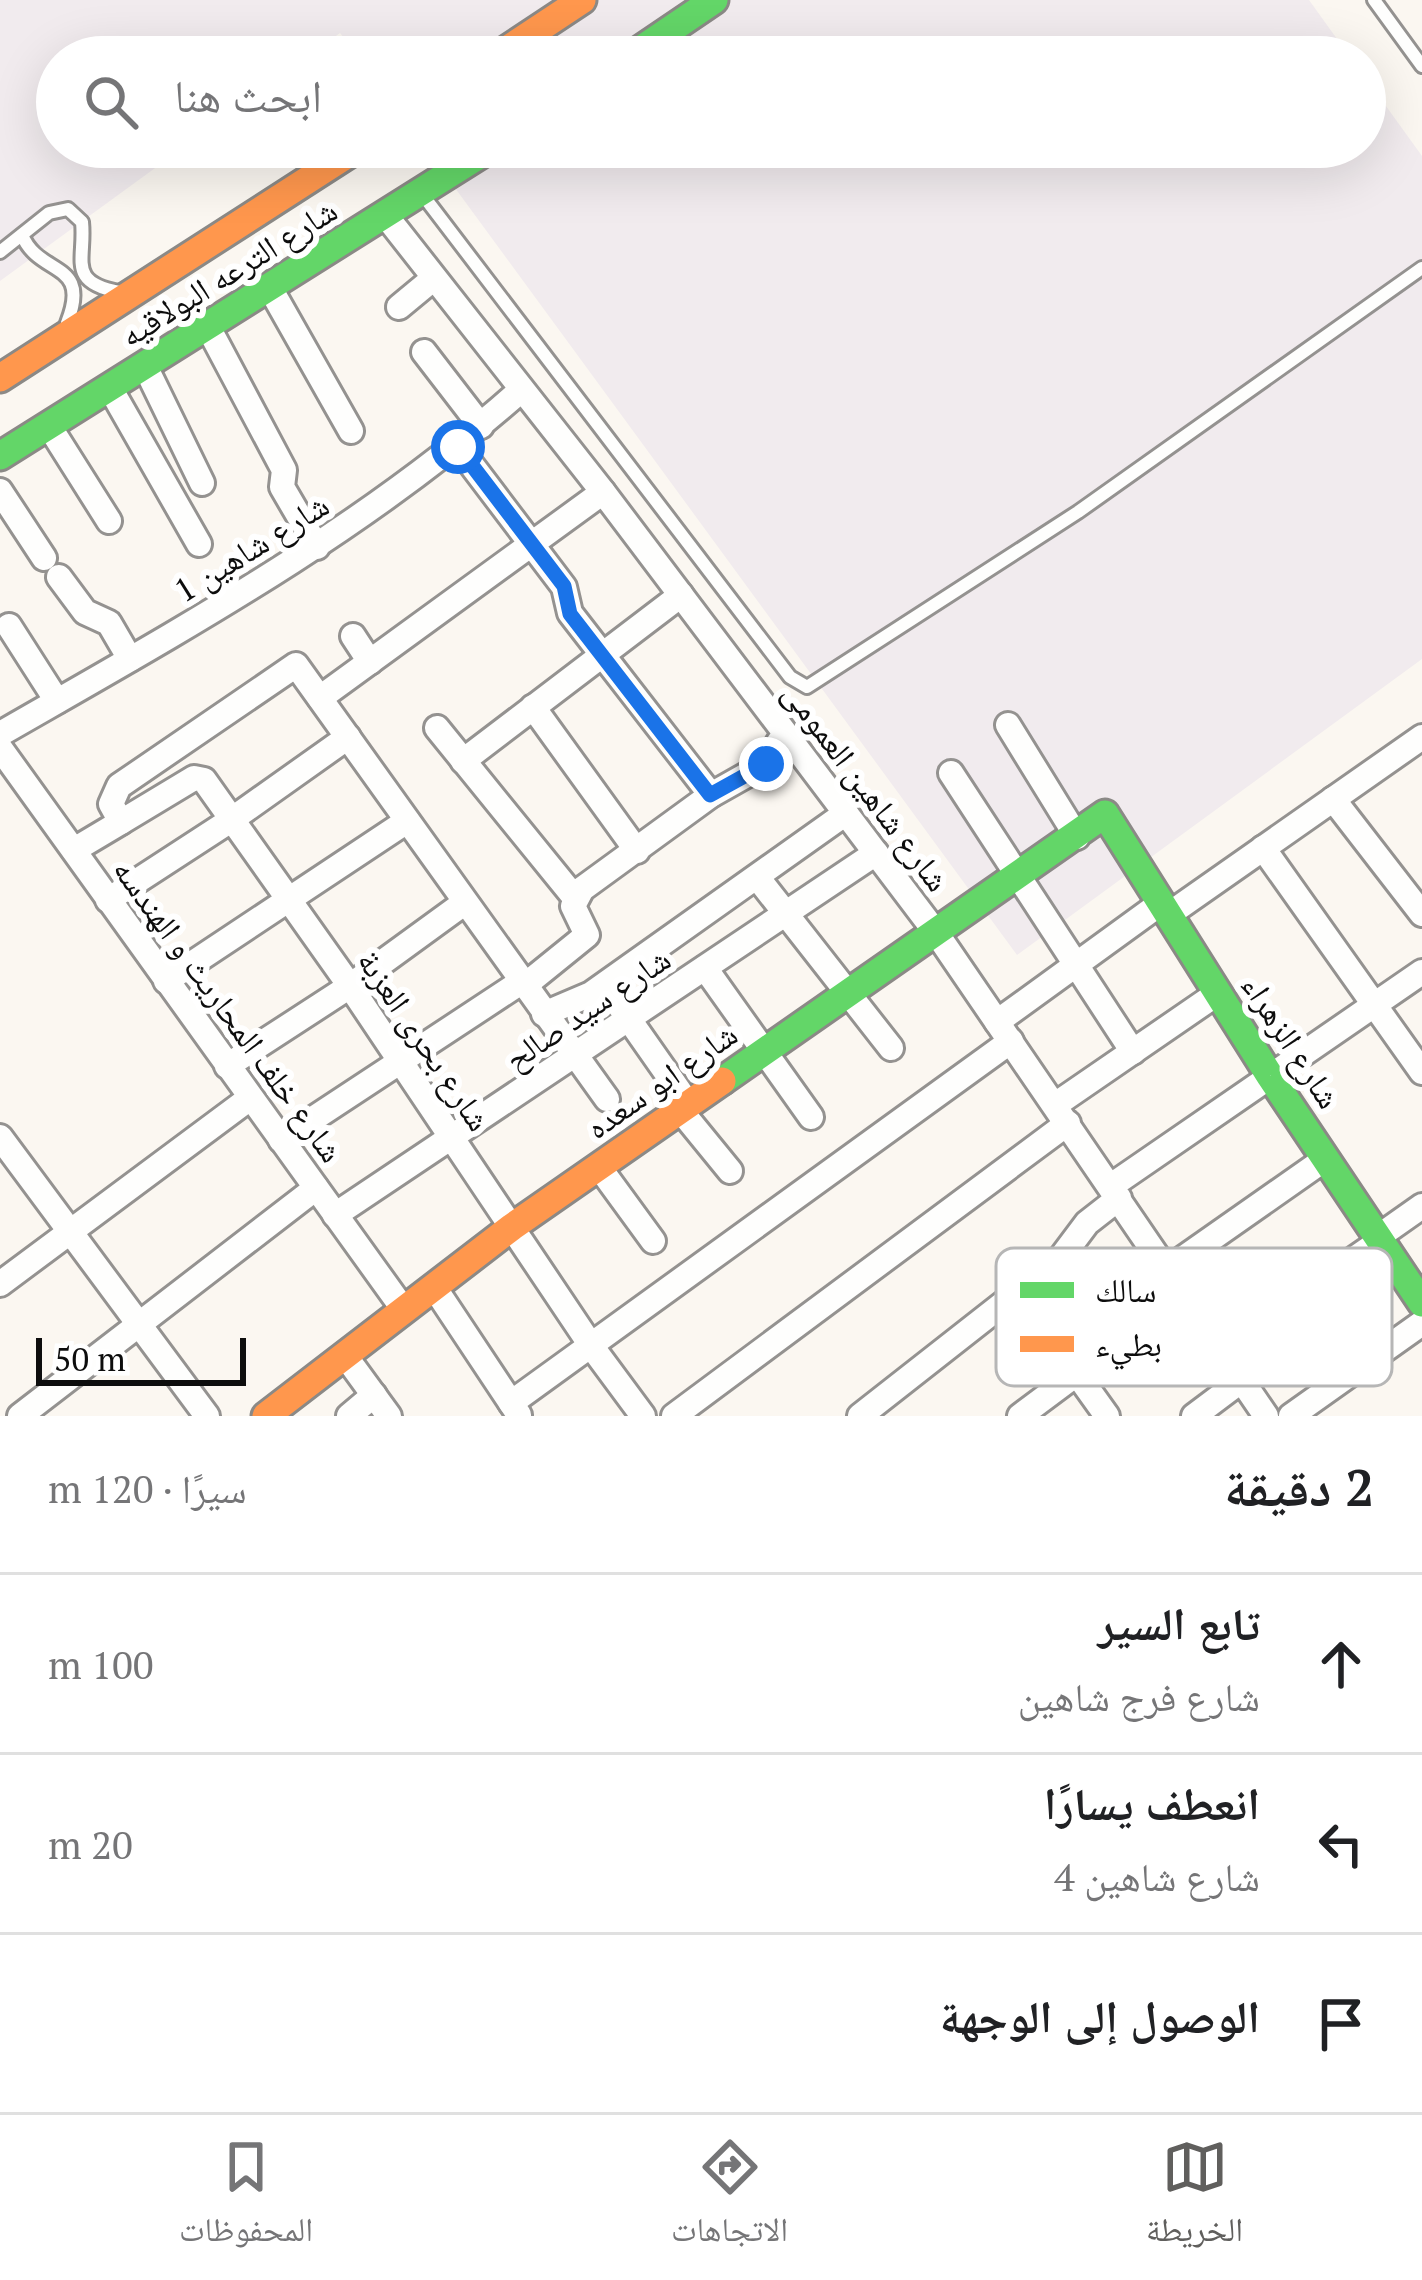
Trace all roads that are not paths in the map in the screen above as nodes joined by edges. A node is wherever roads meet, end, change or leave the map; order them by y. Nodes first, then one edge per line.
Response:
1 (582, 0) edge
2 (715, 0) edge
3 (1374, 0) edge
4 (528, 36) edge
5 (661, 36) edge
6 (1422, 66) edge
7 (326, 168) edge
8 (460, 168) edge
9 (422, 193) junction
10 (386, 216) junction
11 (22, 236) junction
12 (0, 252) edge
13 (1422, 268) edge
14 (85, 275) junction
15 (434, 278) junction
16 (72, 284) junction
17 (270, 288) junction
18 (131, 294) junction
19 (399, 307) dead end
20 (208, 327) junction
21 (61, 339) junction
22 (424, 352) dead end
23 (145, 366) junction
24 (0, 377) edge
25 (110, 388) junction
26 (521, 391) junction
27 (49, 426) junction
28 (481, 426) junction
29 (351, 431) dead end
30 (458, 447) junction
31 (0, 457) edge
32 (202, 483) dead end
33 (0, 491) edge
34 (603, 492) junction
35 (109, 521) dead end
36 (532, 543) junction
37 (199, 544) dead end
38 (317, 547) junction
39 (681, 595) junction
40 (9, 626) dead end
41 (352, 636) dead end
42 (601, 654) junction
43 (130, 659) junction
44 (370, 662) junction
45 (320, 698) junction
46 (57, 701) junction
47 (532, 707) junction
48 (1008, 725) dead end
49 (437, 728) dead end
50 (0, 734) edge
51 (787, 736) junction
52 (348, 737) junction
53 (1422, 737) edge
54 (0, 748) edge
55 (463, 761) junction
56 (951, 773) dead end
57 (710, 795) junction
58 (1333, 799) junction
59 (845, 813) junction
60 (1105, 814) joint
61 (231, 820) junction
62 (407, 821) junction
63 (122, 822) junction
64 (1077, 837) junction
65 (1263, 848) junction
66 (74, 850) junction
67 (637, 851) junction
68 (876, 853) junction
69 (757, 877) junction
70 (1019, 877) junction
71 (575, 898) junction
72 (108, 899) junction
73 (288, 900) junction
74 (464, 903) junction
75 (1165, 909) junction
76 (785, 913) junction
77 (1422, 914) edge
78 (937, 934) junction
79 (1076, 965) junction
80 (705, 968) junction
81 (1422, 972) edge
82 (166, 981) junction
83 (522, 984) junction
84 (605, 985) junction
85 (350, 986) junction
86 (1218, 993) junction
87 (848, 995) junction
88 (1375, 1005) junction
89 (544, 1014) junction
90 (630, 1020) junction
91 (1004, 1031) junction
92 (891, 1048) dead end
93 (766, 1052) junction
94 (1133, 1052) junction
95 (575, 1058) junction
96 (400, 1061) junction
97 (227, 1066) junction
98 (1422, 1072) edge
99 (1270, 1076) junction
100 (250, 1098) junction
101 (607, 1099) dead end
102 (685, 1108) junction
103 (1062, 1114) junction
104 (811, 1117) dead end
105 (0, 1137) edge
106 (452, 1138) junction
107 (281, 1140) junction
108 (1325, 1159) junction
109 (599, 1168) junction
110 (730, 1171) dead end
111 (316, 1188) junction
112 (1115, 1192) junction
113 (1422, 1206) edge
114 (335, 1215) junction
115 (512, 1227) junction
116 (72, 1231) junction
117 (1379, 1239) junction
118 (653, 1241) dead end
119 (1068, 1248) edge
120 (1154, 1248) edge
121 (1198, 1248) edge
122 (1366, 1248) edge
123 (1385, 1248) edge
124 (1392, 1259) edge
125 (0, 1284) edge
126 (434, 1287) junction
127 (1422, 1304) edge
128 (996, 1309) edge
129 (404, 1310) junction
130 (1422, 1323) edge
131 (140, 1324) junction
132 (1392, 1344) edge
133 (592, 1347) junction
134 (346, 1357) junction
135 (1060, 1386) edge
136 (1086, 1386) edge
137 (1234, 1386) edge
138 (1246, 1386) edge
139 (1333, 1386) edge
140 (381, 1406) edge
141 (516, 1410) edge
142 (20, 1416) edge
143 (207, 1416) edge
144 (266, 1416) edge
145 (349, 1416) edge
146 (643, 1416) edge
147 (674, 1416) edge
148 (860, 1416) edge
149 (1020, 1416) edge
150 (1106, 1416) edge
151 (1194, 1416) edge
152 (1266, 1416) edge
153 (1291, 1416) edge

1 - 4 street
2 - 5 street
3 - 6 lane
7 - 18 street, شارع الترعه البولاقيه
8 - 9 street, شارع الترعه البولاقيه
9 - 10 street, شارع الترعه البولاقيه
9 - 13 lane
10 - 15 street, شارع شاهين العمومى
10 - 17 street, شارع الترعه البولاقيه
11 - 12 lane
11 - 14 lane
11 - 16 lane
14 - 16 lane
14 - 18 lane
15 - 19 street
15 - 26 street, شارع شاهين العمومى
16 - 21 lane
17 - 20 street, شارع الترعه البولاقيه
17 - 29 street
18 - 21 street, شارع الترعه البولاقيه
20 - 23 street, شارع الترعه البولاقيه
20 - 38 street
21 - 24 street, شارع الترعه البولاقيه
22 - 28 street
23 - 25 street, شارع الترعه البولاقيه
23 - 32 street
25 - 27 street, شارع الترعه البولاقيه
25 - 37 street
26 - 28 street, شارع شاهين 1
26 - 34 street, شارع شاهين العمومى
27 - 31 street, شارع الترعه البولاقيه
27 - 35 street
28 - 30 street, شارع شاهين 1
30 - 36 street
30 - 38 street, شارع شاهين 1
33 - 43 street
34 - 36 street
34 - 39 street, شارع شاهين العمومى
36 - 42 street
36 - 44 street
38 - 43 street, شارع شاهين 1
39 - 42 street
39 - 51 street, شارع شاهين العمومى
40 - 46 street
41 - 44 street
42 - 47 street
42 - 57 street
43 - 46 street, شارع شاهين 1
44 - 45 street
45 - 52 street
45 - 63 street
46 - 50 street, شارع شاهين 1
47 - 55 street
47 - 67 street
48 - 64 street
49 - 55 street
51 - 57 street
51 - 59 street, شارع شاهين العمومى
52 - 61 street
52 - 62 street
53 - 58 street
54 - 66 street, شارع خلف المحاريث و الهندسه
55 - 71 street
56 - 70 street
57 - 67 street
58 - 65 street
58 - 77 street
59 - 68 street, شارع شاهين العمومى
59 - 69 street
60 - 64 street, شارع ابو سعده
60 - 75 street, شارع الزهراء
61 - 63 street, شارع بحرى العزبة
61 - 72 street
61 - 73 street, شارع بحرى العزبة
62 - 73 street
62 - 74 street
63 - 66 street
64 - 70 street, شارع ابو سعده
65 - 75 street
65 - 88 street
66 - 72 street, شارع خلف المحاريث و الهندسه
67 - 71 street
68 - 76 street, شارع سيد صالح
68 - 78 street, شارع شاهين العمومى
69 - 76 street
69 - 84 street
70 - 78 street, شارع ابو سعده
70 - 79 street
71 - 83 street
72 - 82 street, شارع خلف المحاريث و الهندسه
73 - 82 street
73 - 85 street, شارع بحرى العزبة
74 - 83 street
74 - 85 street
75 - 79 street
75 - 86 street, شارع الزهراء
76 - 80 street, شارع سيد صالح
76 - 87 street
78 - 87 street, شارع ابو سعده
78 - 91 street, شارع شاهين العمومى
79 - 91 street
79 - 94 street
80 - 90 street, شارع سيد صالح
80 - 93 street
81 - 88 street
82 - 97 street, شارع خلف المحاريث و الهندسه
83 - 89 street
83 - 96 street
84 - 89 street
84 - 90 street
85 - 96 street, شارع بحرى العزبة
85 - 97 street
86 - 94 street
86 - 99 street, شارع الزهراء
87 - 92 street
87 - 93 street, شارع ابو سعده
88 - 98 street
88 - 99 street
89 - 95 street
90 - 95 street, شارع سيد صالح
90 - 102 street
91 - 103 street, شارع شاهين العمومى
91 - 133 street
93 - 102 street, شارع ابو سعده
93 - 104 street
94 - 103 street
95 - 101 street
95 - 106 street, شارع سيد صالح
96 - 106 street, شارع بحرى العزبة
96 - 107 street
97 - 100 street, شارع خلف المحاريث و الهندسه
99 - 108 street, شارع الزهراء
99 - 112 street
100 - 107 street, شارع خلف المحاريث و الهندسه
100 - 116 street
102 - 109 street, شارع ابو سعده
102 - 110 street
103 - 112 street, شارع شاهين العمومى
103 - 147 street
105 - 116 street
106 - 114 street, شارع سيد صالح
106 - 115 street, شارع بحرى العزبة
107 - 111 street, شارع خلف المحاريث و الهندسه
108 - 117 street, شارع الزهراء
108 - 121 street
109 - 115 street, شارع ابو سعده
109 - 118 street
111 - 114 street, شارع خلف المحاريث و الهندسه
111 - 131 street
112 - 119 street
112 - 120 street, شارع شاهين العمومى
113 - 117 street
114 - 129 street, شارع خلف المحاريث و الهندسه
115 - 126 street, شارع ابو سعده
115 - 133 street, شارع بحرى العزبة
116 - 125 street
116 - 131 street
117 - 122 street
117 - 123 street, شارع الزهراء
124 - 127 street, شارع الزهراء
126 - 129 street, شارع ابو سعده
126 - 141 street
128 - 148 street
129 - 134 street, شارع ابو سعده
130 - 132 street
131 - 142 street
131 - 143 street
133 - 141 street
133 - 146 street, شارع بحرى العزبة
134 - 140 street
134 - 144 street, شارع ابو سعده
135 - 149 street
136 - 150 street
137 - 151 street
138 - 152 street, شارع شاهين العمومى
139 - 153 street
140 - 145 street

